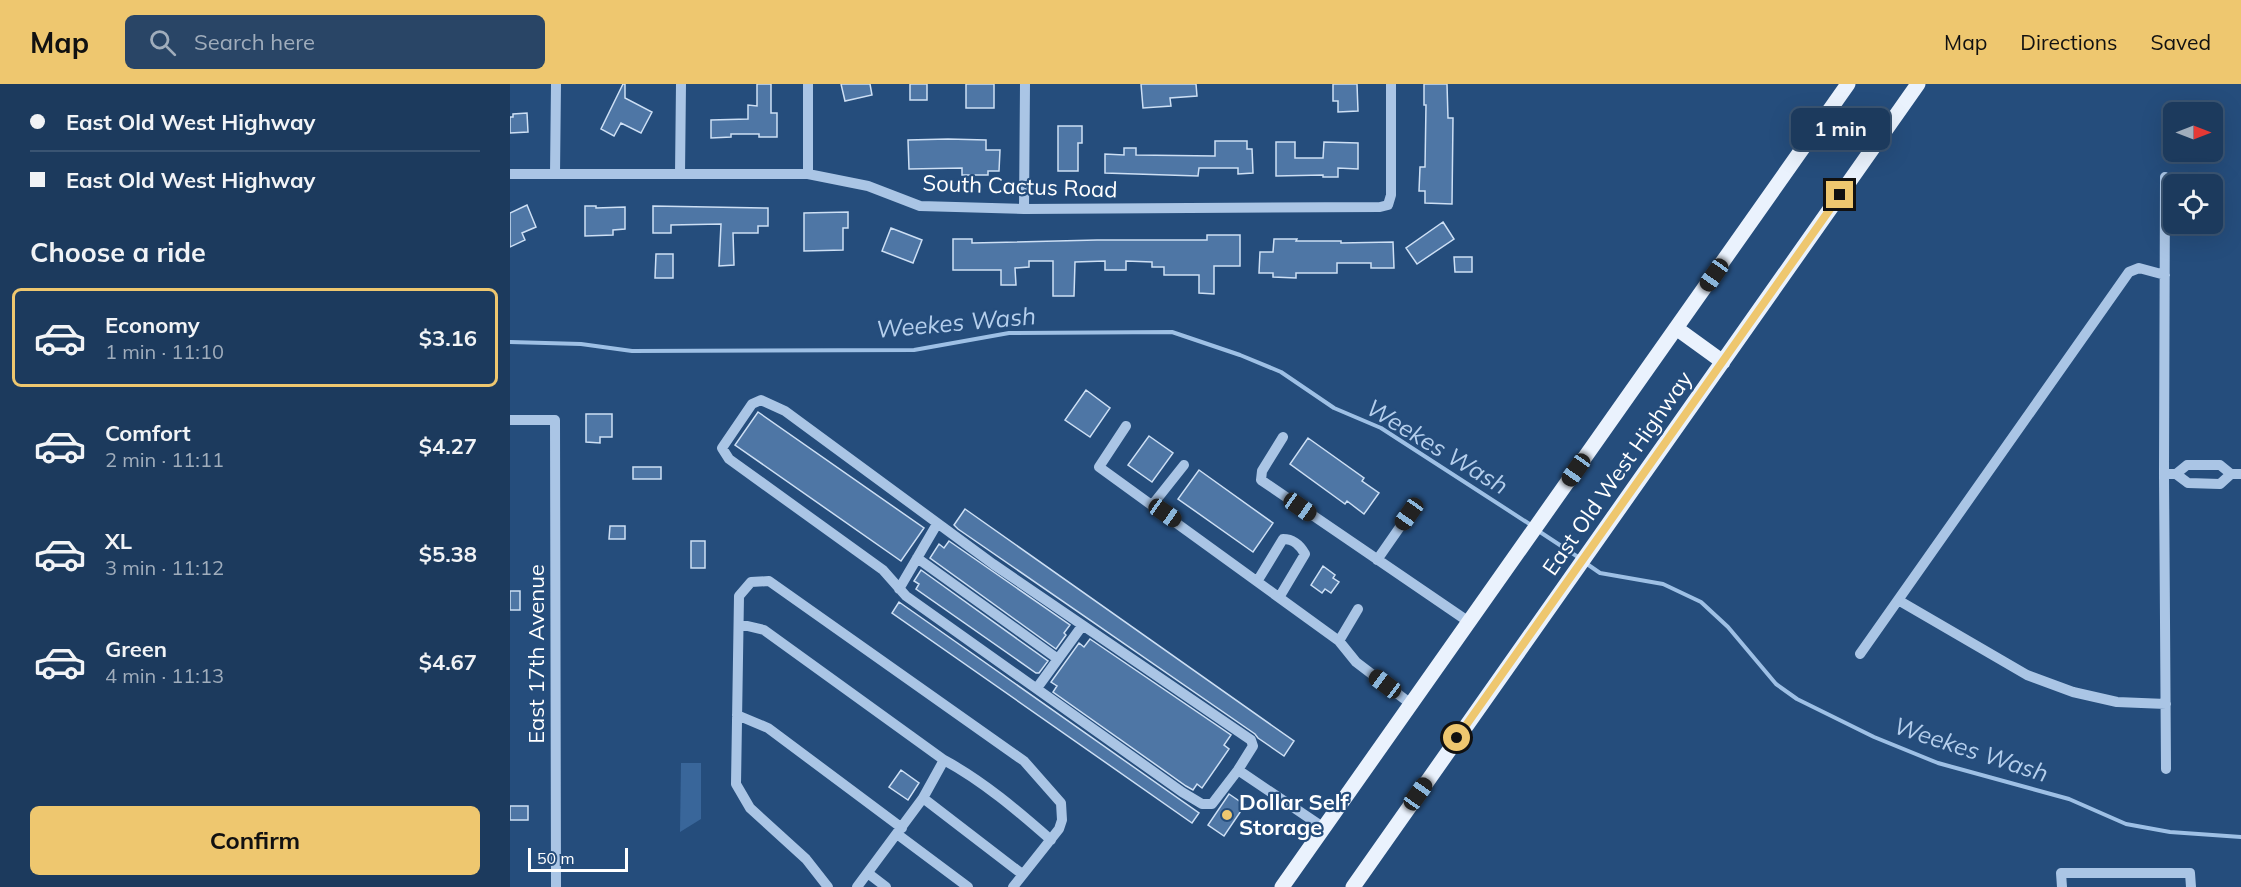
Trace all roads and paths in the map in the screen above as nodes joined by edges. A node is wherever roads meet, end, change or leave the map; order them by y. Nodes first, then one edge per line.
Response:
1 (556, 84) edge
2 (681, 84) edge
3 (808, 84) edge
4 (1025, 84) edge
5 (1391, 84) edge
6 (1848, 84) edge
7 (1918, 84) edge
8 (510, 174) edge
9 (555, 174) junction
10 (680, 174) junction
11 (808, 174) junction
12 (1024, 209) junction
13 (2165, 234) edge
14 (2165, 275) junction
15 (1676, 328) junction
16 (1724, 362) junction
17 (510, 420) edge
18 (1126, 426) dead end
19 (1283, 437) dead end
20 (1184, 465) dead end
21 (2164, 474) junction
22 (2175, 474) junction
23 (2236, 474) edge
24 (1153, 504) junction
25 (1409, 514) dead end
26 (937, 524) junction
27 (917, 558) junction
28 (1377, 560) junction
29 (1258, 580) junction
30 (899, 589) junction
31 (1280, 596) junction
32 (1898, 600) junction
33 (1358, 609) dead end
34 (1469, 622) junction
35 (739, 624) junction
36 (1082, 626) junction
37 (1339, 641) junction
38 (1860, 654) dead end
39 (1058, 659) junction
40 (1037, 688) junction
41 (1411, 704) junction
42 (2166, 704) junction
43 (737, 715) junction
44 (944, 760) junction
45 (2166, 769) dead end
46 (1239, 770) junction
47 (923, 798) junction
48 (1324, 828) junction
49 (899, 831) junction
50 (1051, 840) junction
51 (869, 874) junction
52 (1022, 874) junction
53 (556, 887) edge
54 (828, 887) edge
55 (857, 887) edge
56 (886, 887) edge
57 (968, 887) edge
58 (1013, 887) edge
59 (1282, 887) edge
60 (1353, 887) edge
61 (2062, 887) edge
62 (2191, 887) edge

1 - 9 street
2 - 10 street
3 - 11 street
4 - 12 street
5 - 12 street, South Cactus Road
6 - 15 main road, East Old West Highway
7 - 16 main road, East Old West Highway
8 - 9 street, South Cactus Road
9 - 10 street, South Cactus Road
10 - 11 street, South Cactus Road
11 - 12 street, South Cactus Road
13 - 14 street
14 - 21 street
14 - 32 street
15 - 16 main road
15 - 34 main road, East Old West Highway
16 - 60 main road, East Old West Highway
17 - 53 street, East 17th Avenue
18 - 24 street
19 - 28 street
20 - 24 street
21 - 22 street
21 - 42 street
22 - 23 street
22 - 23 street
24 - 29 street
25 - 28 street
26 - 27 street
26 - 30 street
26 - 36 street
27 - 30 street
27 - 39 street
28 - 34 street
29 - 31 street
29 - 31 street
30 - 40 street
31 - 37 street
32 - 38 street
32 - 42 street
33 - 37 street
34 - 41 main road, East Old West Highway
35 - 43 street
35 - 44 street
35 - 50 street
36 - 39 street
36 - 46 street
37 - 41 street
39 - 40 street
40 - 46 street
41 - 48 main road, East Old West Highway
42 - 45 street
43 - 49 street
43 - 54 street
44 - 47 street
44 - 50 street
46 - 48 street
47 - 49 street
47 - 52 street
48 - 59 main road, East Old West Highway
49 - 51 street
49 - 57 street
50 - 52 street
51 - 55 street
51 - 56 street
52 - 58 street
61 - 62 street

